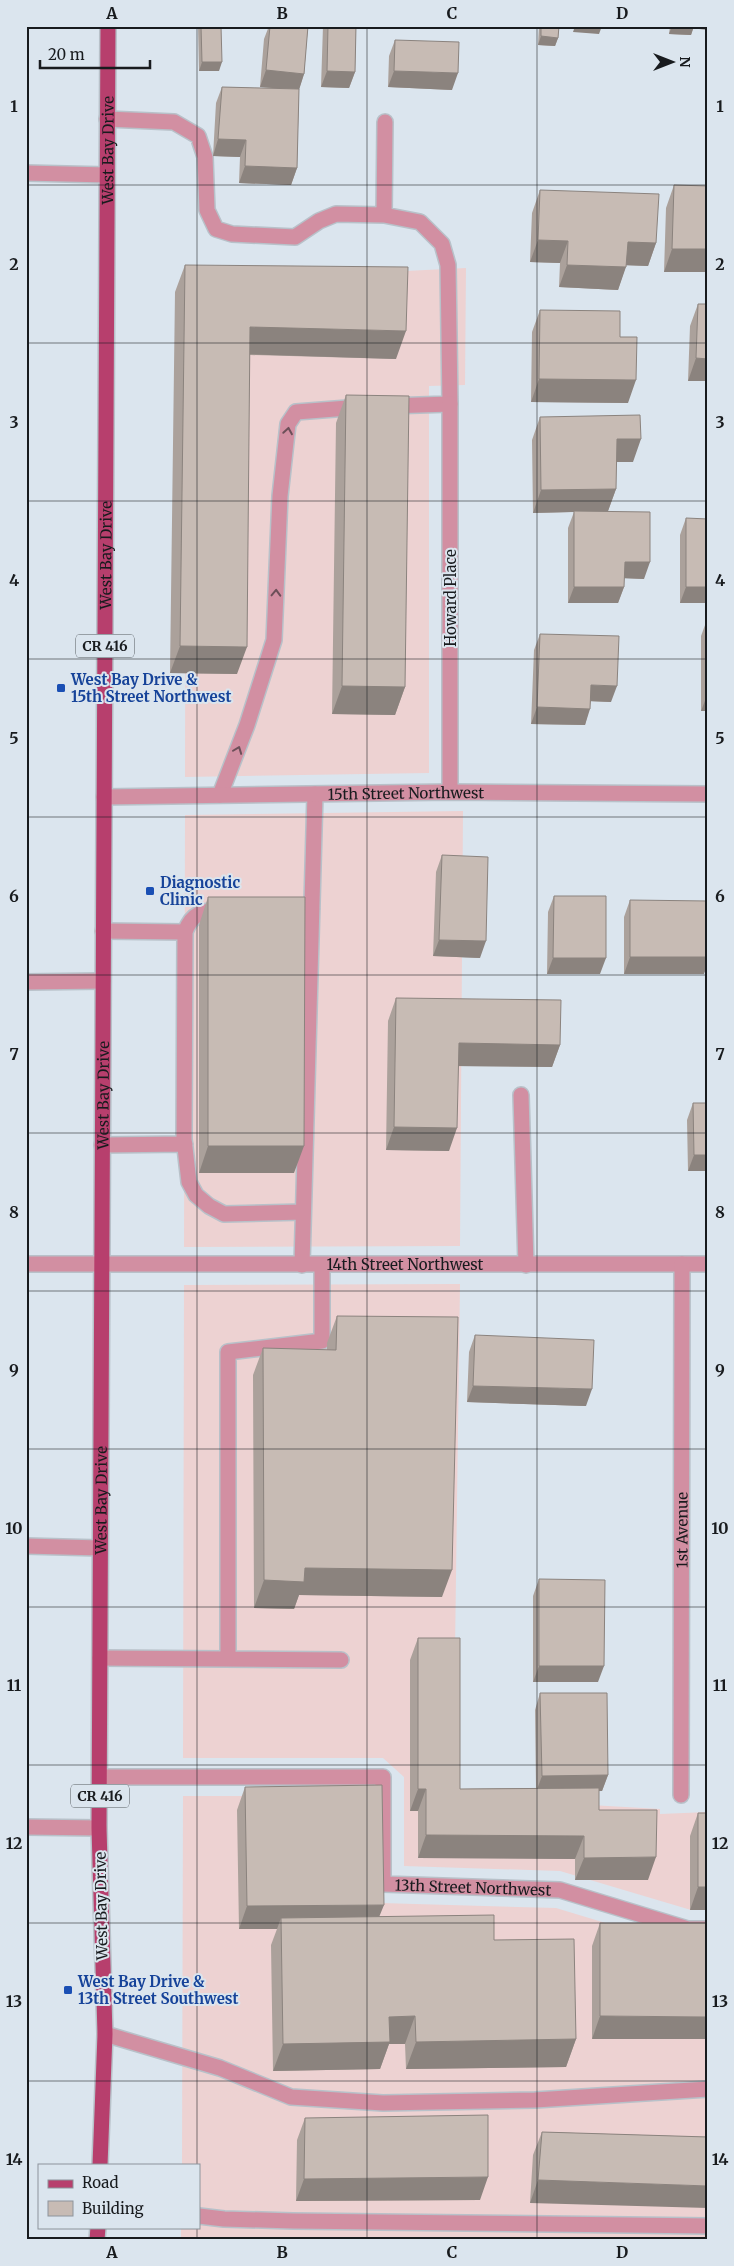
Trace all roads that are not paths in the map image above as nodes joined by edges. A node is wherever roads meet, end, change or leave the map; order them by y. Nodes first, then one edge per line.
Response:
1 (108, 26) edge
2 (107, 119) junction
3 (384, 122) dead end
4 (26, 173) edge
5 (107, 175) junction
6 (384, 215) junction
7 (450, 404) junction
8 (450, 792) junction
9 (315, 794) junction
10 (708, 794) edge
11 (220, 795) junction
12 (104, 797) junction
13 (273, 909) edge
14 (312, 909) junction
15 (235, 910) edge
16 (103, 931) junction
17 (185, 932) junction
18 (103, 980) junction
19 (26, 982) edge
20 (521, 1095) dead end
21 (185, 1144) junction
22 (102, 1145) junction
23 (303, 1212) junction
24 (26, 1264) edge
25 (682, 1264) junction
26 (708, 1264) edge
27 (526, 1265) junction
28 (102, 1266) junction
29 (302, 1266) junction
30 (322, 1266) junction
31 (26, 1546) edge
32 (100, 1548) junction
33 (100, 1658) junction
34 (228, 1659) junction
35 (341, 1660) dead end
36 (100, 1777) junction
37 (681, 1795) dead end
38 (26, 1827) edge
39 (99, 1828) junction
40 (708, 1929) edge
41 (105, 2034) junction
42 (708, 2088) edge
43 (100, 2164) edge
44 (200, 2216) edge
45 (708, 2226) edge

1 - 2 main road, West Bay Drive / CR 416
2 - 5 main road, West Bay Drive / CR 416
2 - 6 street, Howard Place
3 - 6 street
4 - 5 street
5 - 12 main road, West Bay Drive / CR 416
6 - 7 street, Howard Place
7 - 8 street, Howard Place
11 -> 7 street
8 - 9 street, 15th Street Northwest
8 - 10 street, 15th Street Northwest
9 - 11 street, 15th Street Northwest
9 - 14 street
11 - 12 street, 15th Street Northwest
12 - 16 main road, West Bay Drive / CR 416
13 - 14 street
14 - 23 street
15 - 17 street
16 - 17 street
16 - 18 main road, West Bay Drive / CR 416
17 - 21 street
18 - 19 street
18 - 22 main road, West Bay Drive / CR 416
20 - 27 street
21 - 22 street
21 - 23 street
22 - 28 main road, West Bay Drive / CR 416
23 - 29 street
24 - 28 street, 14th Street Northwest
25 - 26 street, 14th Street Northwest
25 - 27 street, 14th Street Northwest
25 - 37 street, 1st Avenue
27 - 30 street, 14th Street Northwest
28 - 29 street, 14th Street Northwest
28 - 32 main road, West Bay Drive / CR 416
29 - 30 street, 14th Street Northwest
30 - 34 street
31 - 32 street
32 - 33 main road, West Bay Drive / CR 416
33 - 34 street
33 - 36 main road, West Bay Drive / CR 416
34 - 35 street
36 - 39 main road, West Bay Drive / CR 416
36 - 40 street, 13th Street Northwest
38 - 39 street
39 - 41 main road, West Bay Drive / CR 416
41 - 42 street
41 - 43 main road, West Bay Drive / CR 416
44 - 45 street

